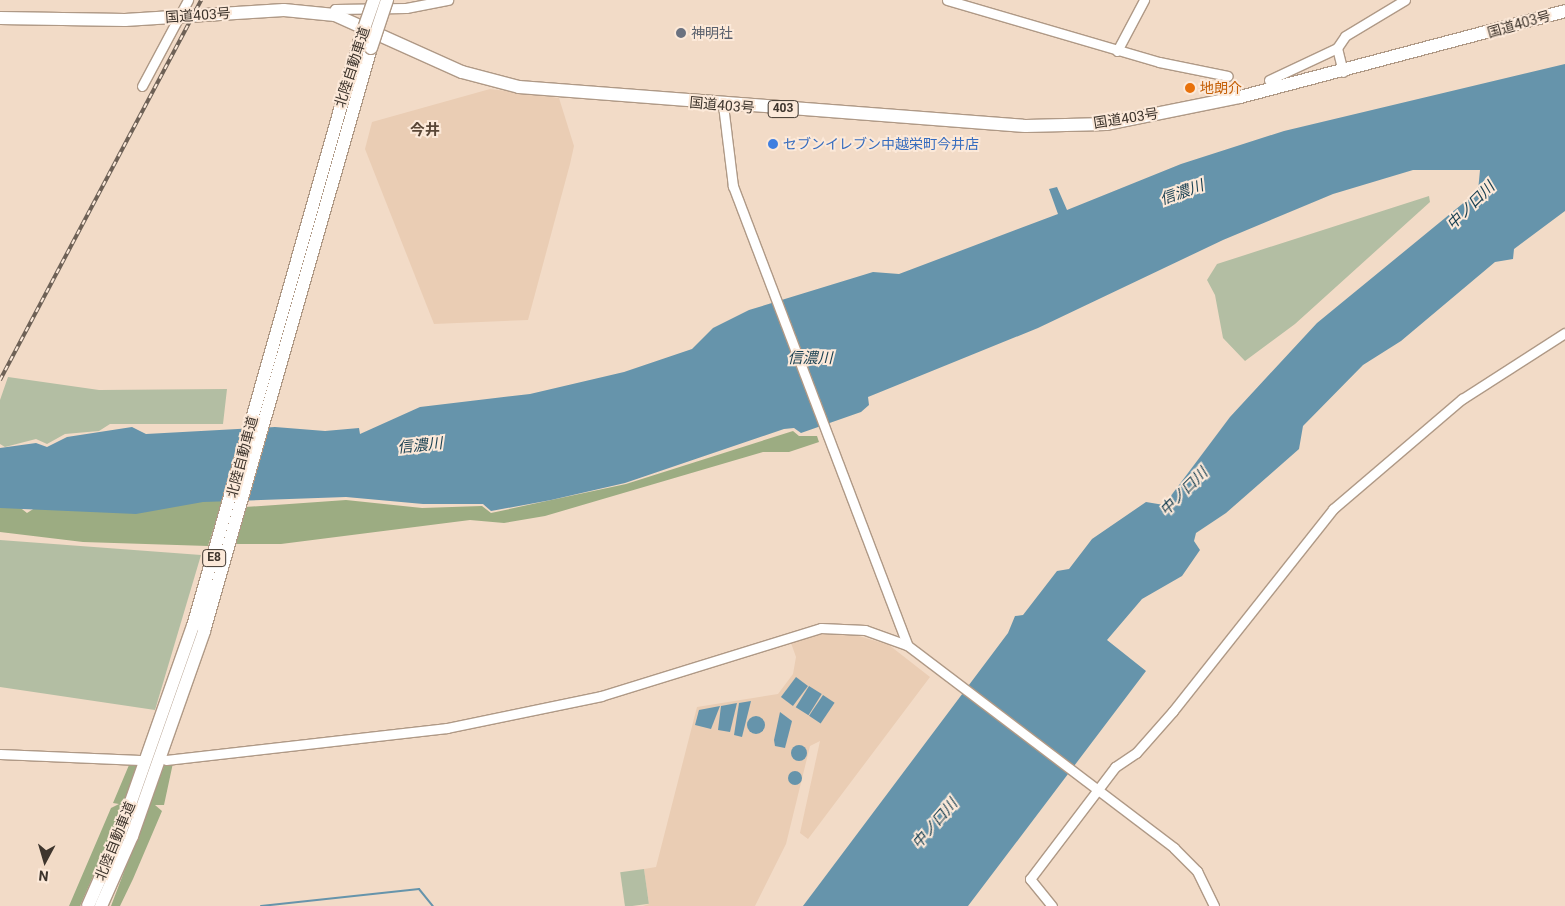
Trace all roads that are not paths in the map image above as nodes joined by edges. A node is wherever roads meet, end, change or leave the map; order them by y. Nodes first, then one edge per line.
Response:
1 (188, 0) edge
2 (350, 0) edge
3 (374, 0) edge
4 (387, 0) edge
5 (448, 0) edge
6 (947, 0) edge
7 (1144, 0) edge
8 (1405, 0) edge
9 (408, 4) edge
10 (351, 10) junction
11 (1565, 11) edge
12 (331, 15) junction
13 (180, 17) junction
14 (1, 18) edge
15 (365, 46) junction
16 (1337, 48) junction
17 (1117, 51) junction
18 (1343, 72) junction
19 (1228, 76) dead end
20 (1269, 80) dead end
21 (142, 86) dead end
22 (723, 105) junction
23 (1565, 333) edge
24 (907, 646) junction
25 (0, 754) edge
26 (140, 760) dead end
27 (166, 760) dead end
28 (1098, 790) junction
29 (88, 906) edge
30 (101, 906) edge
31 (1052, 906) edge
32 (1214, 906) edge

1 - 13 street
2 - 10 street
3 - 15 highway, 北陸自動車道 / E8, bridge
4 - 15 highway, 北陸自動車道 / E8, bridge
5 - 9 street
6 - 17 street
7 - 17 street
8 - 16 street
9 - 10 street
10 - 12 street
11 - 18 highway, 国道403号 / 403
12 - 13 highway, 国道403号 / 403
12 - 22 highway, 国道403号 / 403
13 - 14 highway, 国道403号 / 403
13 - 21 street
15 - 29 highway, 北陸自動車道 / E8
15 - 30 highway, 北陸自動車道 / E8
16 - 18 street
16 - 20 street
17 - 19 street
18 - 22 highway, 国道403号 / 403
22 - 24 street
23 - 28 street
24 - 27 street
24 - 28 street
25 - 26 street
28 - 31 street
28 - 32 street

